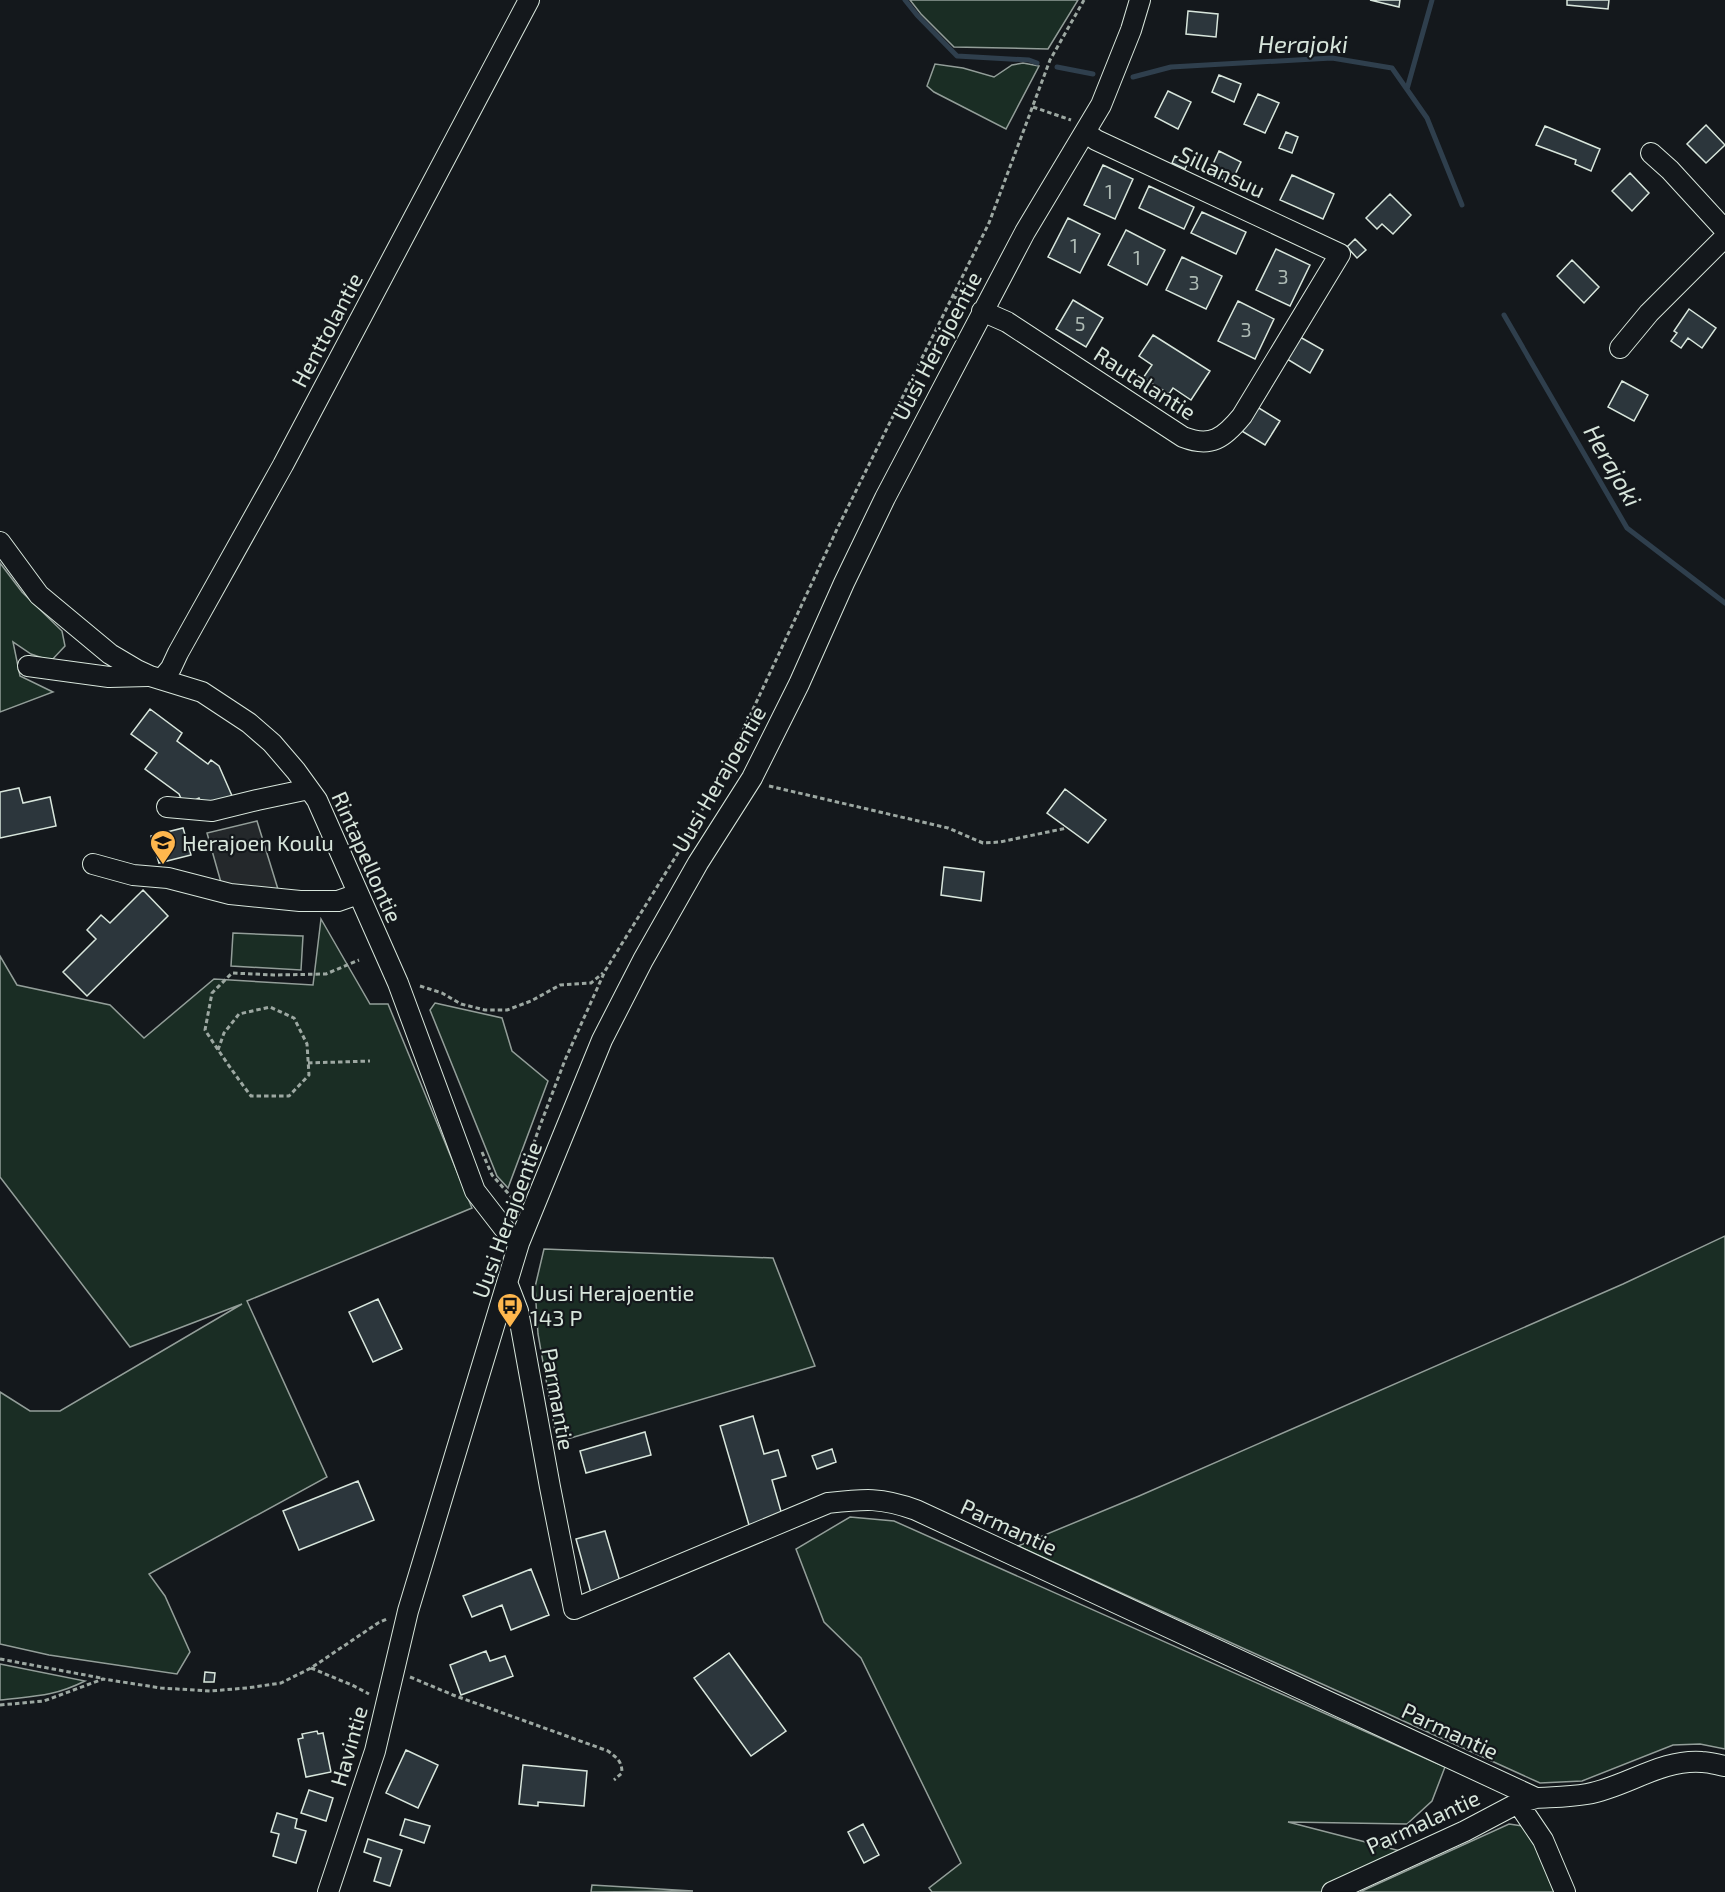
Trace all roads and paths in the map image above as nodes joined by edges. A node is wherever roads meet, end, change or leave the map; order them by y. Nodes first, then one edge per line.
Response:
1 (529, 0) edge
2 (1084, 0) edge
3 (1140, 0) edge
4 (1033, 107) junction
5 (1085, 132) junction
6 (1651, 153) dead end
7 (1725, 230) edge
8 (1725, 237) edge
9 (1340, 254) joint
10 (982, 311) junction
11 (1620, 348) dead end
12 (0, 542) edge
13 (28, 666) dead end
14 (156, 677) junction
15 (752, 778) junction
16 (309, 789) junction
17 (167, 807) dead end
18 (1067, 828) dead end
19 (93, 864) dead end
20 (358, 894) junction
21 (359, 960) dead end
22 (606, 971) junction
23 (417, 986) dead end
24 (218, 1050) junction
25 (370, 1061) dead end
26 (308, 1064) junction
27 (513, 1237) junction
28 (508, 1285) junction
29 (408, 1611) junction
30 (0, 1659) edge
31 (310, 1668) junction
32 (394, 1669) junction
33 (103, 1678) junction
34 (386, 1704) junction
35 (0, 1705) edge
36 (1725, 1766) edge
37 (614, 1780) dead end
38 (1527, 1800) junction
39 (328, 1892) edge
40 (1332, 1892) edge
41 (1564, 1892) edge

1 - 14 street, Henttolantie
2 - 4 path
3 - 5 street, Uusi Herajoentie
4 - 5 path
4 - 22 path
5 - 9 street, Sillansuu
5 - 10 street, Uusi Herajoentie
6 - 7 street
8 - 11 street
9 - 10 street, Rautalantie
10 - 15 street, Uusi Herajoentie
12 - 14 street, Rintapellontie
13 - 14 street
14 - 16 street, Rintapellontie
15 - 18 path
15 - 27 street, Uusi Herajoentie
16 - 17 street
16 - 20 street, Rintapellontie
19 - 20 street
20 - 27 street, Rintapellontie
21 - 24 path
22 - 23 path
22 - 27 path
24 - 26 path
24 - 26 path
25 - 26 path
27 - 28 street, Uusi Herajoentie
28 - 29 street, Uusi Herajoentie
28 - 38 street, Parmantie
29 - 31 path
29 - 32 street, Havintie
30 - 33 path
31 - 33 path
31 - 34 path
32 - 34 street, Havintie
32 - 37 path
33 - 35 path
34 - 39 street, Havintie
36 - 38 street, Parmantie
38 - 40 street, Parmalantie
38 - 41 street

